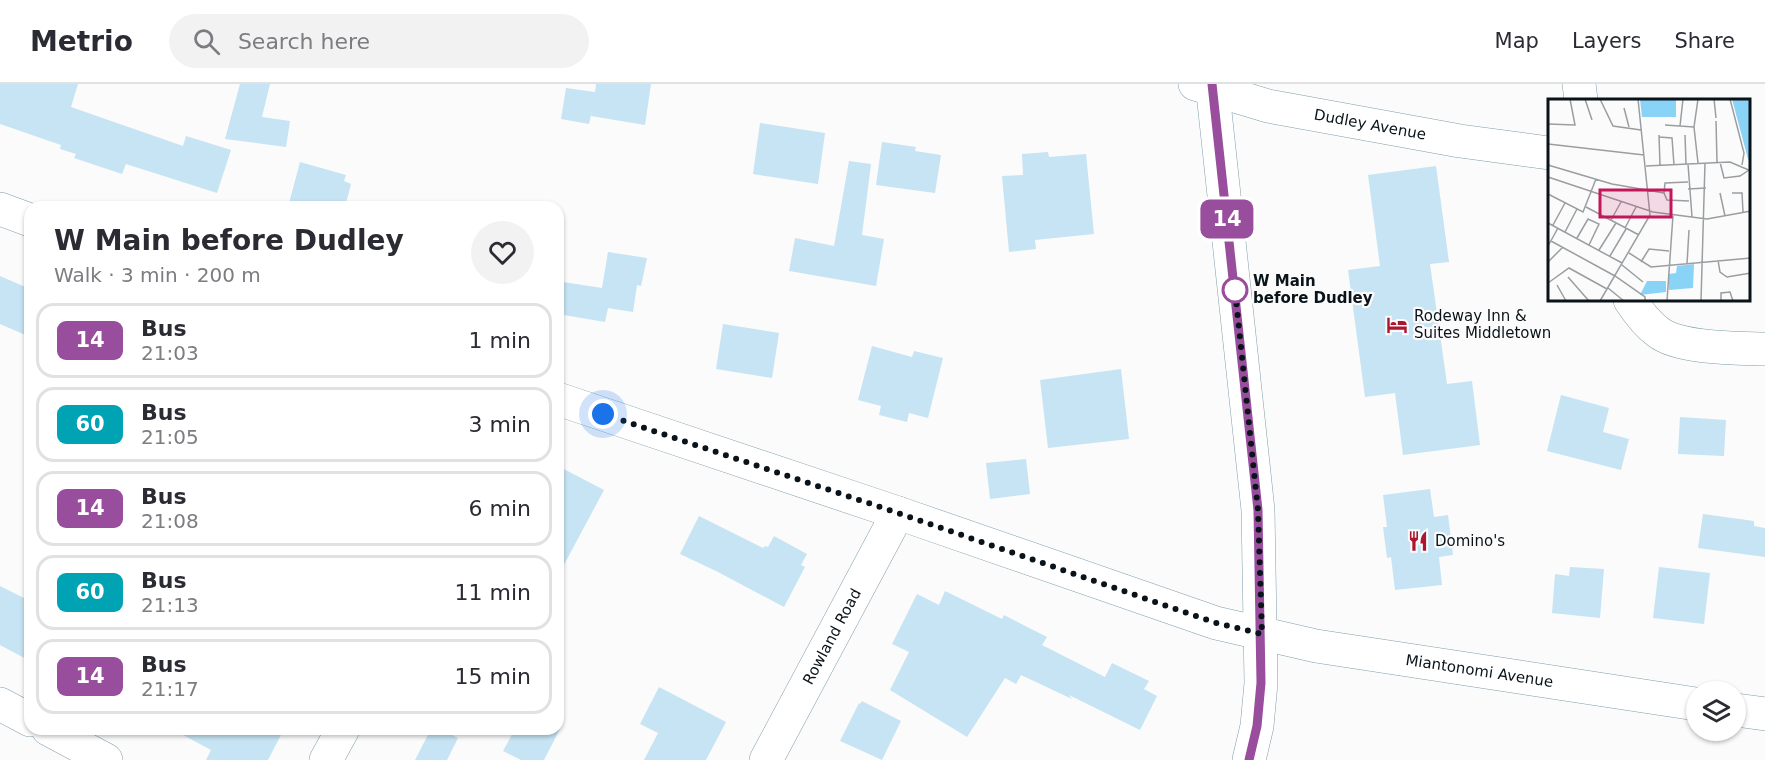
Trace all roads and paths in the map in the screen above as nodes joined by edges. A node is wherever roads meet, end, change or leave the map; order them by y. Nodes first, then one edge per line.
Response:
1 (1579, 84) edge
2 (1206, 85) edge
3 (1581, 99) edge
4 (1548, 153) edge
5 (0, 209) edge
6 (24, 218) edge
7 (1631, 302) edge
8 (1765, 349) edge
9 (564, 401) edge
10 (898, 513) junction
11 (1262, 634) junction
12 (1686, 702) edge
13 (0, 704) edge
14 (1746, 711) edge
15 (1765, 714) edge
16 (24, 717) edge
17 (59, 735) edge
18 (340, 735) edge
19 (106, 760) edge
20 (326, 760) edge
21 (766, 760) edge
22 (1249, 760) edge

1 - 3 main road
2 - 4 main road, Dudley Avenue
2 - 11 main road
5 - 6 main road
7 - 8 main road
9 - 10 main road, Miantonomi Avenue
10 - 11 main road, Miantonomi Avenue
10 - 21 main road, Rowland Road
11 - 12 main road, Miantonomi Avenue
11 - 22 main road
13 - 16 main road
14 - 15 main road
17 - 19 main road
18 - 20 main road

